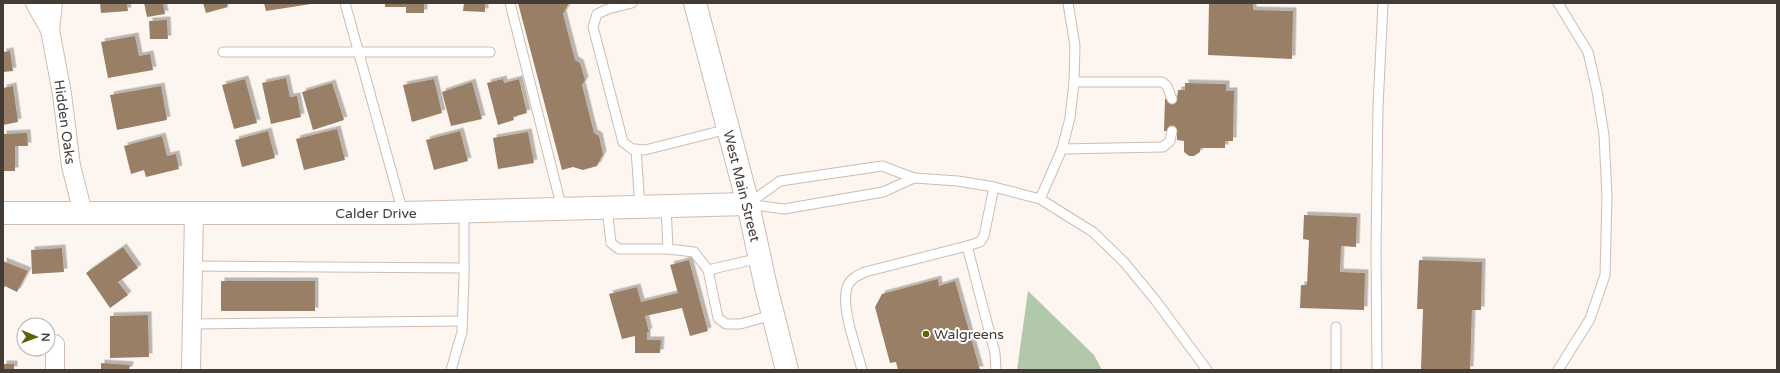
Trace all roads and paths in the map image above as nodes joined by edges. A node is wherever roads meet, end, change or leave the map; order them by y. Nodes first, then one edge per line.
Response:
1 (35, 3) edge
2 (53, 3) edge
3 (345, 3) edge
4 (510, 3) edge
5 (632, 3) edge
6 (695, 3) edge
7 (1068, 3) edge
8 (1383, 3) edge
9 (1558, 3) edge
10 (50, 30) junction
11 (222, 52) dead end
12 (358, 52) junction
13 (490, 52) dead end
14 (1074, 82) junction
15 (1172, 99) dead end
16 (728, 129) junction
17 (1172, 131) dead end
18 (636, 149) junction
19 (1062, 149) junction
20 (914, 178) junction
21 (994, 187) junction
22 (1040, 199) junction
23 (748, 204) junction
24 (666, 206) junction
25 (640, 207) junction
26 (607, 208) junction
27 (562, 209) junction
28 (464, 212) junction
29 (3, 213) edge
30 (83, 213) junction
31 (194, 213) junction
32 (403, 213) junction
33 (967, 246) junction
34 (668, 250) junction
35 (760, 258) junction
36 (193, 266) junction
37 (464, 268) junction
38 (708, 270) junction
39 (773, 315) junction
40 (462, 321) junction
41 (192, 324) junction
42 (1336, 327) dead end
43 (55, 357) edge
44 (55, 370) edge
45 (191, 370) edge
46 (451, 370) edge
47 (787, 370) edge
48 (862, 370) edge
49 (996, 370) edge
50 (1207, 370) edge
51 (1336, 370) edge
52 (1377, 370) edge
53 (1558, 370) edge

1 - 10 street, Hidden Oaks
2 - 10 street, Hidden Oaks
3 - 12 lane
4 - 27 lane
5 - 18 lane
6 - 16 street, West Main Street
7 - 14 lane
8 - 52 lane
9 - 53 lane
10 - 30 street, Hidden Oaks
11 - 12 lane
12 - 13 lane
12 - 32 lane
14 - 15 lane
14 - 19 lane
16 - 18 lane
16 - 23 street, West Main Street
17 - 19 lane
18 - 25 lane
19 - 22 lane
20 - 21 lane
20 - 23 lane
20 - 23 lane
21 - 22 lane
21 - 33 lane
22 - 50 lane
23 - 24 street, Calder Drive
23 - 35 street, West Main Street
24 - 25 street, Calder Drive
24 - 34 lane
25 - 26 street, Calder Drive
26 - 27 street, Calder Drive
26 - 34 lane
27 - 28 street, Calder Drive
28 - 32 street, Calder Drive
28 - 37 lane
29 - 30 street, Calder Drive
30 - 31 street, Calder Drive
31 - 32 street, Calder Drive
31 - 36 street
33 - 48 lane
33 - 49 lane
34 - 38 lane
35 - 38 lane
35 - 39 street, West Main Street
36 - 37 lane
36 - 41 street
37 - 40 lane
38 - 39 lane
39 - 47 street, West Main Street
40 - 41 lane
40 - 46 lane
41 - 45 street
42 - 51 lane
43 - 44 street

